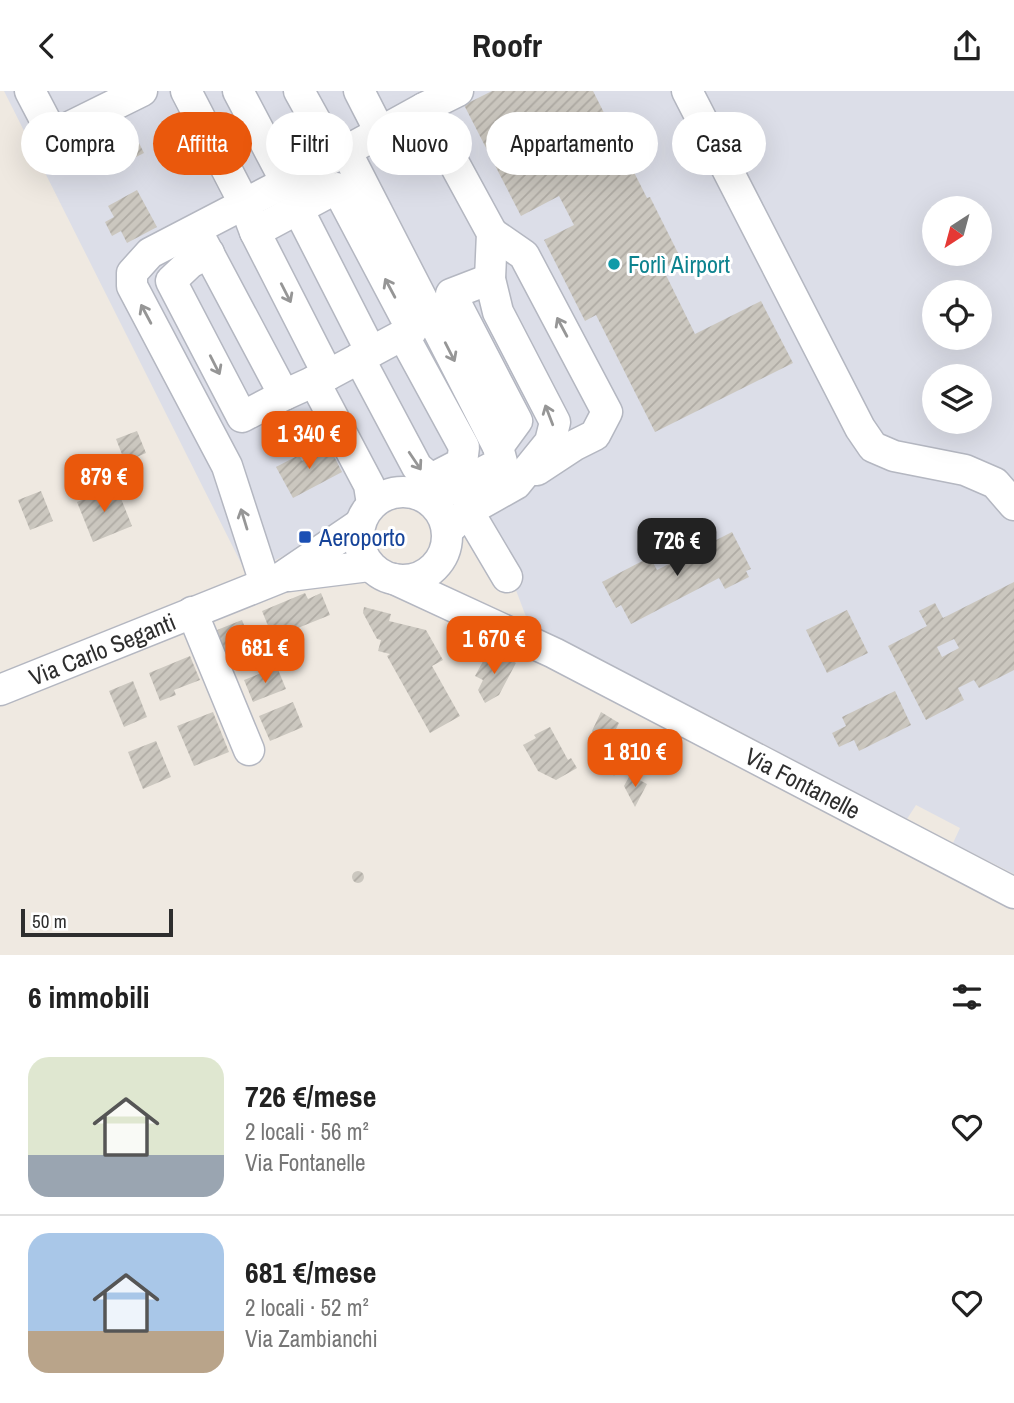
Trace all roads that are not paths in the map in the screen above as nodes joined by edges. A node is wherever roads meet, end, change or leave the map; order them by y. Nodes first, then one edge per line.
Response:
1 (30, 91) edge
2 (186, 91) edge
3 (238, 91) edge
4 (299, 91) edge
5 (359, 91) edge
6 (457, 91) edge
7 (687, 91) edge
8 (136, 92) edge
9 (88, 103) edge
10 (424, 109) junction
11 (313, 112) edge
12 (370, 112) edge
13 (418, 112) edge
14 (299, 175) edge
15 (352, 175) edge
16 (286, 182) junction
17 (244, 204) junction
18 (298, 209) junction
19 (255, 232) junction
20 (492, 233) junction
21 (202, 241) junction
22 (490, 279) junction
23 (403, 335) junction
24 (365, 355) junction
25 (321, 378) junction
26 (284, 395) junction
27 (498, 447) junction
28 (516, 484) junction
29 (430, 500) junction
30 (1014, 505) edge
31 (366, 514) junction
32 (454, 531) junction
33 (381, 573) junction
34 (507, 577) dead end
35 (273, 580) junction
36 (192, 612) junction
37 (554, 653) junction
38 (0, 690) edge
39 (249, 750) dead end
40 (1014, 893) edge

1 - 9 street
2 - 17 street
3 - 16 street
4 - 11 street
5 - 12 street
6 - 10 street
7 - 30 street
8 - 9 street
10 - 13 street
10 - 20 street
14 - 16 street
15 -> 27 street
16 - 17 street
17 - 19 street
17 - 21 street
18 - 19 street
23 -> 18 street
18 - 24 street
19 -> 25 street
20 - 22 street
28 -> 20 street
21 - 26 street
21 -> 26 street
35 -> 21 street
22 - 27 street
28 -> 22 street
23 - 24 street
24 -> 23 street
24 - 25 street
25 - 26 street
25 - 31 street
27 - 29 street
28 - 32 street
29 - 31 street
29 - 32 street
31 - 33 street
31 - 35 street, Via Carlo Seganti
32 - 33 street
32 - 34 street
32 - 37 street, Via Fontanelle
33 - 35 street, Via Carlo Seganti
33 - 37 street, Via Fontanelle
35 - 36 street, Via Carlo Seganti
36 - 38 street, Via Carlo Seganti
36 - 39 street
37 - 40 street, Via Fontanelle

